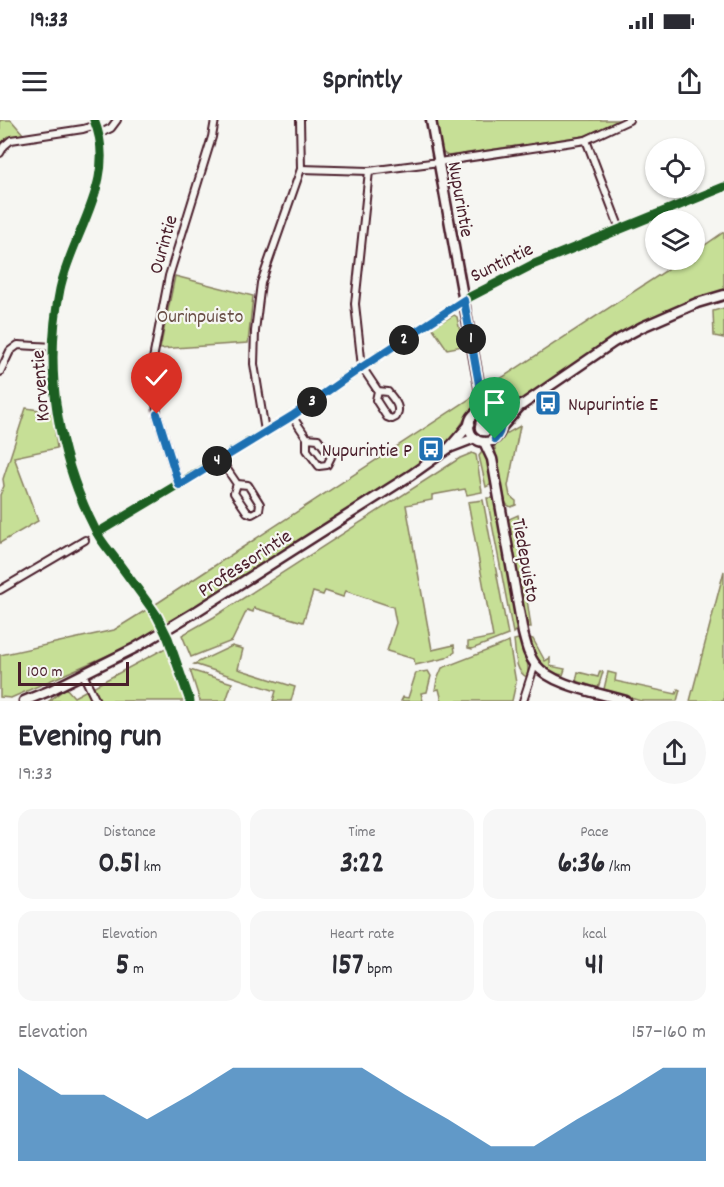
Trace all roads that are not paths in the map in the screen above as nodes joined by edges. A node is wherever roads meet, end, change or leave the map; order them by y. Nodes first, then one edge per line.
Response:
1 (117, 120) edge
2 (215, 120) edge
3 (300, 120) edge
4 (431, 120) edge
5 (629, 120) edge
6 (95, 122) edge
7 (99, 134) junction
8 (586, 140) junction
9 (0, 153) edge
10 (439, 162) junction
11 (301, 169) junction
12 (369, 171) junction
13 (724, 186) edge
14 (620, 229) junction
15 (724, 295) edge
16 (464, 300) junction
17 (54, 347) junction
18 (362, 367) junction
19 (0, 372) edge
20 (480, 390) junction
21 (378, 391) junction
22 (522, 405) junction
23 (492, 412) junction
24 (477, 413) junction
25 (292, 416) junction
26 (470, 424) junction
27 (501, 428) junction
28 (265, 431) junction
29 (307, 438) junction
30 (495, 439) junction
31 (479, 440) junction
32 (448, 448) junction
33 (220, 459) junction
34 (492, 459) junction
35 (237, 484) junction
36 (179, 485) junction
37 (97, 533) junction
38 (84, 540) dead end
39 (0, 590) edge
40 (165, 630) junction
41 (535, 664) junction
42 (83, 674) junction
43 (49, 690) junction
44 (24, 701) edge
45 (36, 701) edge
46 (96, 701) edge
47 (190, 701) edge
48 (523, 701) edge
49 (626, 701) edge

1 - 7 street
2 - 36 street, Ourintie
3 - 11 street
4 - 10 main road, Nupurintie
5 - 8 street
6 - 7 street, Korventie
6 - 9 street
7 - 17 street, Korventie
8 - 10 street
8 - 14 street
10 - 12 street
10 - 16 main road, Nupurintie
11 - 12 street
11 - 28 street
12 - 18 street
13 - 14 street, Suntintie
14 - 16 street, Suntintie
15 - 22 main road
16 - 18 street, Suntintie
16 - 20 main road, Nupurintie
17 - 19 street
17 - 37 street, Korventie
18 - 21 street
18 - 25 street, Suntintie
20 - 23 main road, Nupurintie
20 - 24 main road, Nupurintie
21 - 21 street
22 - 23 main road
22 - 27 main road
23 - 24 main road
23 - 27 main road
24 - 26 main road
25 - 28 street, Suntintie
25 - 29 street
26 - 31 main road
26 - 32 main road, Professorintie
27 - 30 main road
28 - 33 street, Suntintie
29 - 29 street
30 - 31 main road
30 - 34 main road, Tiedepuisto
31 - 32 main road, Professorintie
31 - 34 main road, Tiedepuisto
32 - 40 main road, Professorintie
33 - 35 street
33 - 36 street, Suntintie
34 - 41 main road, Tiedepuisto
35 - 35 street
36 - 37 street, Suntintie
37 - 40 street, Korventie
38 - 39 street
40 - 42 main road, Professorintie
40 - 47 street, Korventie
41 - 48 street
41 - 49 main road
42 - 43 main road, Professorintie
42 - 46 street
43 - 44 main road, Professorintie
43 - 45 main road, Professorintie

